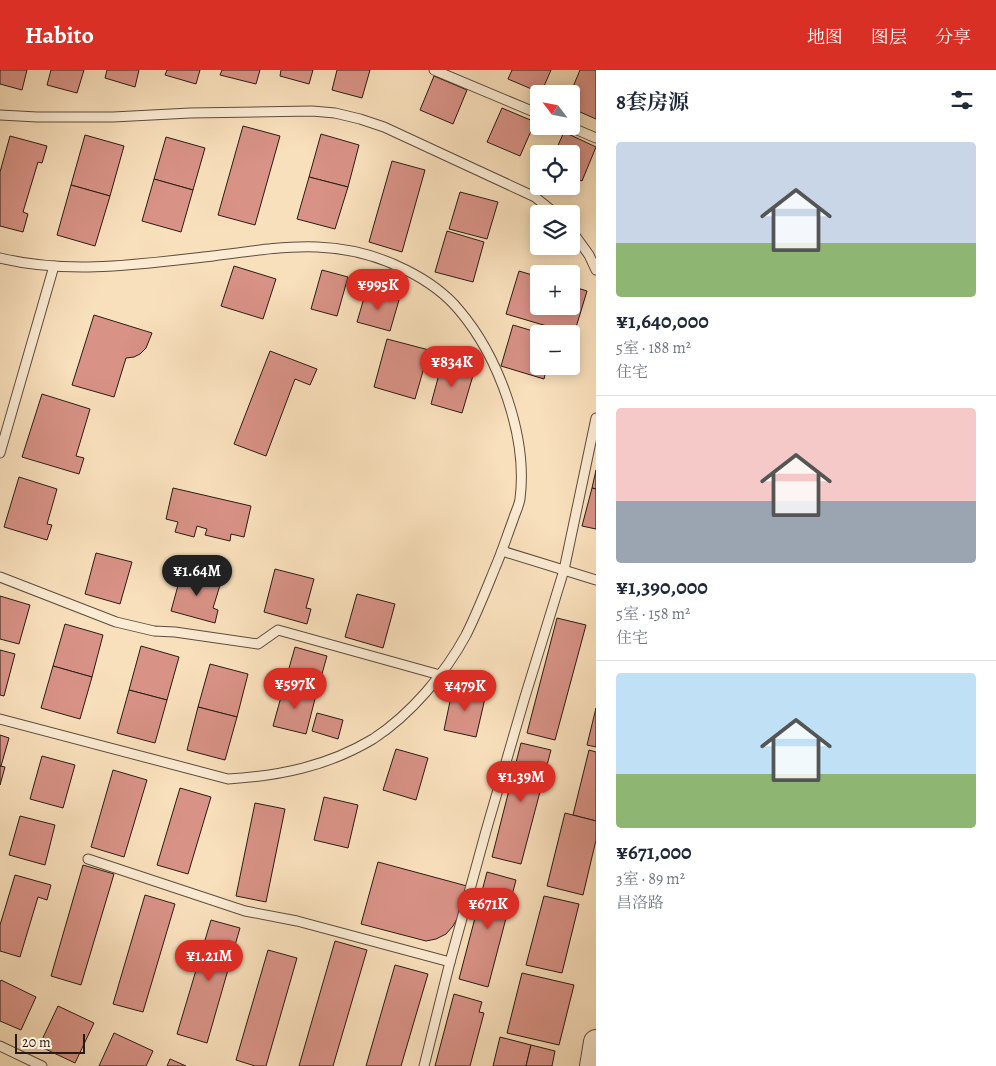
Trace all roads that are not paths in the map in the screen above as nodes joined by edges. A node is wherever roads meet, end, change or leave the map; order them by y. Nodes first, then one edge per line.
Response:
1 (434, 70) edge
2 (530, 110) edge
3 (0, 115) edge
4 (580, 131) edge
5 (596, 138) edge
6 (545, 205) edge
7 (580, 242) edge
8 (0, 258) edge
9 (54, 266) junction
10 (596, 270) edge
11 (596, 418) edge
12 (0, 453) edge
13 (502, 551) junction
14 (564, 570) junction
15 (0, 577) edge
16 (596, 580) edge
17 (440, 675) junction
18 (0, 720) edge
19 (88, 859) dead end
20 (450, 962) junction
21 (596, 1042) edge
22 (0, 1046) edge
23 (42, 1066) edge
24 (424, 1066) edge
25 (592, 1066) edge

1 - 2 lane
3 - 6 lane
4 - 5 lane
7 - 10 lane
8 - 9 lane
9 - 12 lane
9 - 13 lane
11 - 14 lane
13 - 14 lane
13 - 17 lane
14 - 16 lane
14 - 20 lane
15 - 17 lane
17 - 18 lane
19 - 20 lane
20 - 24 lane
21 - 25 street
22 - 23 lane

